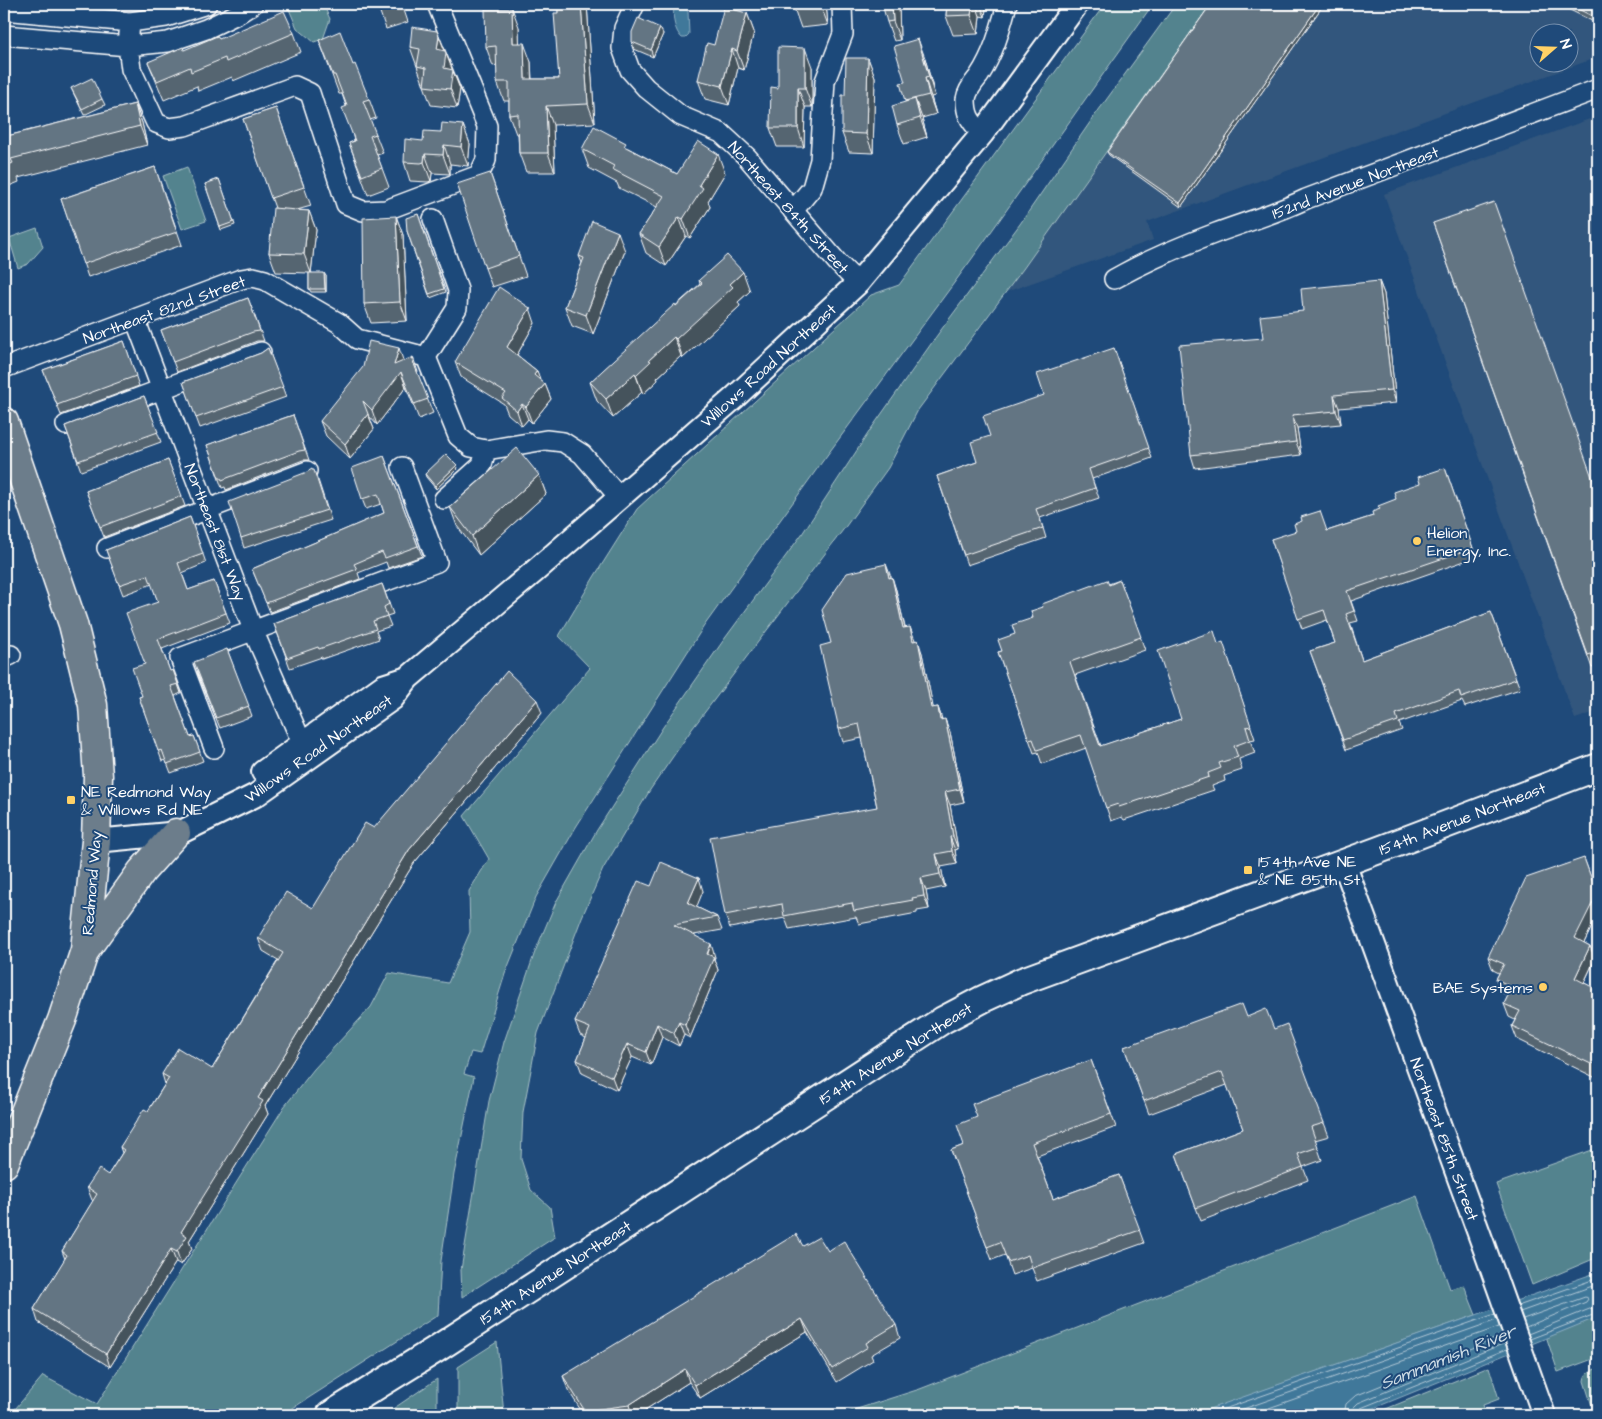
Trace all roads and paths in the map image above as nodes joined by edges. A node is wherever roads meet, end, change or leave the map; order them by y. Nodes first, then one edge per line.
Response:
1 (207, 4) edge
2 (253, 4) edge
3 (438, 4) edge
4 (635, 4) edge
5 (842, 4) edge
6 (1007, 4) edge
7 (1077, 4) edge
8 (4, 10) edge
9 (130, 22) junction
10 (4, 35) edge
11 (128, 46) junction
12 (1598, 89) edge
13 (982, 134) junction
14 (793, 211) junction
15 (433, 219) dead end
16 (1114, 279) dead end
17 (858, 283) junction
18 (135, 318) junction
19 (261, 352) edge
20 (426, 357) junction
21 (4, 368) edge
22 (162, 390) junction
23 (4, 422) edge
24 (66, 425) edge
25 (486, 450) junction
26 (402, 467) dead end
27 (307, 471) edge
28 (619, 496) junction
29 (444, 498) dead end
30 (208, 510) junction
31 (107, 548) edge
32 (254, 630) junction
33 (408, 678) junction
34 (302, 743) junction
35 (214, 748) dead end
36 (1598, 767) edge
37 (223, 810) junction
38 (176, 833) junction
39 (96, 842) junction
40 (1344, 863) junction
41 (85, 950) junction
42 (4, 1164) edge
43 (330, 1415) edge
44 (1544, 1415) edge

1 - 9 street
2 - 11 street
3 - 11 street
4 - 14 street, Northeast 84th Street
5 - 14 street
6 - 13 street
7 - 13 street, Willows Road Northeast
8 - 9 street
9 - 11 street
10 - 11 street
12 - 16 street, 152nd Avenue Northeast
13 - 17 street, Willows Road Northeast
14 - 17 street, Northeast 84th Street
15 - 20 street
17 - 28 street, Willows Road Northeast
18 - 20 street, Northeast 82nd Street
18 - 21 street, Northeast 82nd Street
18 - 22 street, Northeast 81st Way
19 - 22 street
20 - 25 street
22 - 24 street
22 - 30 street, Northeast 81st Way
23 - 39 main road, Redmond Way
25 - 28 street
25 - 29 street
26 - 32 street
27 - 30 street
28 - 33 street, Willows Road Northeast
30 - 31 street
30 - 32 street, Northeast 81st Way
32 - 34 street, Northeast 81st Way
32 - 35 street
33 - 34 street, Willows Road Northeast
33 - 37 street, Willows Road Northeast
34 - 37 street, Willows Road Northeast
36 - 40 main road, 154th Avenue Northeast
37 - 38 street, Willows Road Northeast
38 - 39 street, Willows Road Northeast
38 - 41 main road
39 - 41 main road, Redmond Way
40 - 43 main road, 154th Avenue Northeast
40 - 44 street, Northeast 85th Street
41 - 42 main road, Redmond Way

